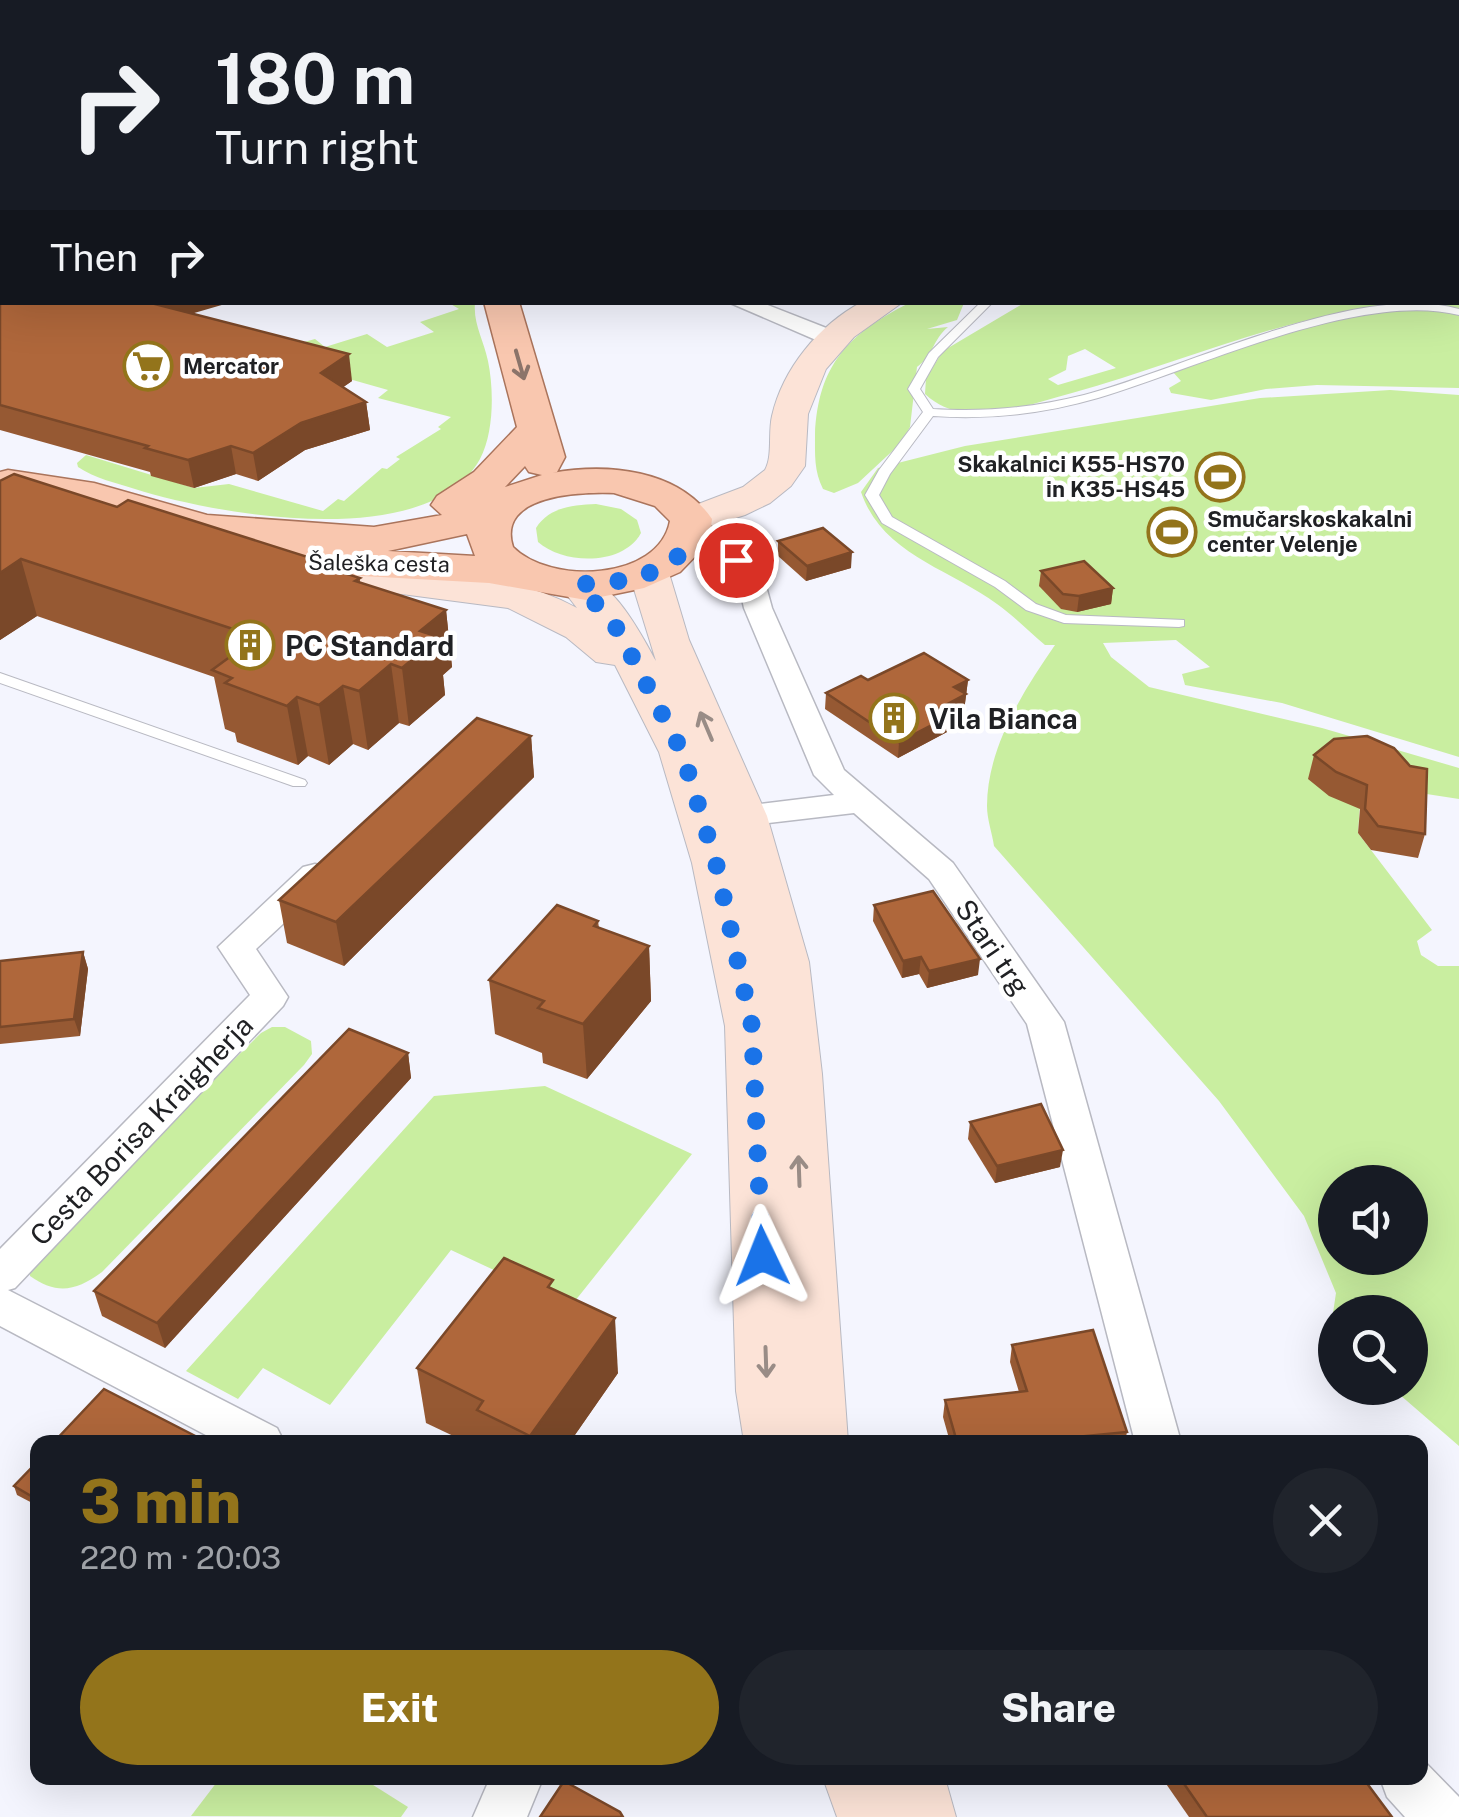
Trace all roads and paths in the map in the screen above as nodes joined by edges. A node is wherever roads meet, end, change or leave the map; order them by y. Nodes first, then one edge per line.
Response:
1 (503, 305) edge
2 (524, 305) edge
3 (747, 305) edge
4 (881, 305) edge
5 (985, 305) edge
6 (1414, 305) edge
7 (1425, 305) edge
8 (1459, 312) edge
9 (831, 338) junction
10 (565, 397) dead end
11 (930, 412) junction
12 (538, 428) junction
13 (581, 440) dead end
14 (785, 444) junction
15 (617, 482) junction
16 (3, 483) edge
17 (658, 492) junction
18 (504, 507) junction
19 (689, 533) junction
20 (301, 549) junction
21 (523, 574) junction
22 (649, 574) junction
23 (579, 584) junction
24 (1179, 623) dead end
25 (0, 678) edge
26 (648, 688) junction
27 (298, 782) dead end
28 (860, 802) junction
29 (743, 816) junction
30 (339, 854) edge
31 (0, 1276) edge
32 (0, 1305) edge
33 (248, 1435) edge
34 (776, 1435) edge
35 (815, 1435) edge
36 (1156, 1435) edge
37 (514, 1785) edge
38 (864, 1785) edge
39 (909, 1785) edge
40 (1412, 1785) edge
41 (500, 1817) edge
42 (875, 1817) edge
43 (918, 1817) edge
44 (1441, 1817) edge

1 -> 12 main road
2 - 10 main road
3 - 9 street
4 - 9 main road
5 - 11 lane
6 - 11 lane
7 - 8 lane
9 - 14 main road
11 - 24 lane
12 - 18 main road
12 - 20 main road
13 - 15 main road
14 - 17 main road
14 - 19 main road
15 - 17 main road, Šaleška cesta
15 - 18 main road, Šaleška cesta
16 - 20 main road, Šaleška cesta
17 - 19 main road
18 - 20 main road, Šaleška cesta
18 - 21 main road
19 - 22 main road
19 - 28 street, Stari trg
20 - 21 main road, Šaleška cesta
20 - 26 main road
21 - 23 main road, Šaleška cesta
22 - 23 main road, Šaleška cesta
29 -> 22 main road
23 - 26 main road
25 - 27 lane
26 -> 34 main road
28 - 29 street
28 - 36 street, Stari trg
35 -> 29 main road
30 - 31 street, Cesta Borisa Kraigherja
32 - 33 street
37 - 41 street
38 - 42 main road
39 - 43 main road
40 - 44 street

